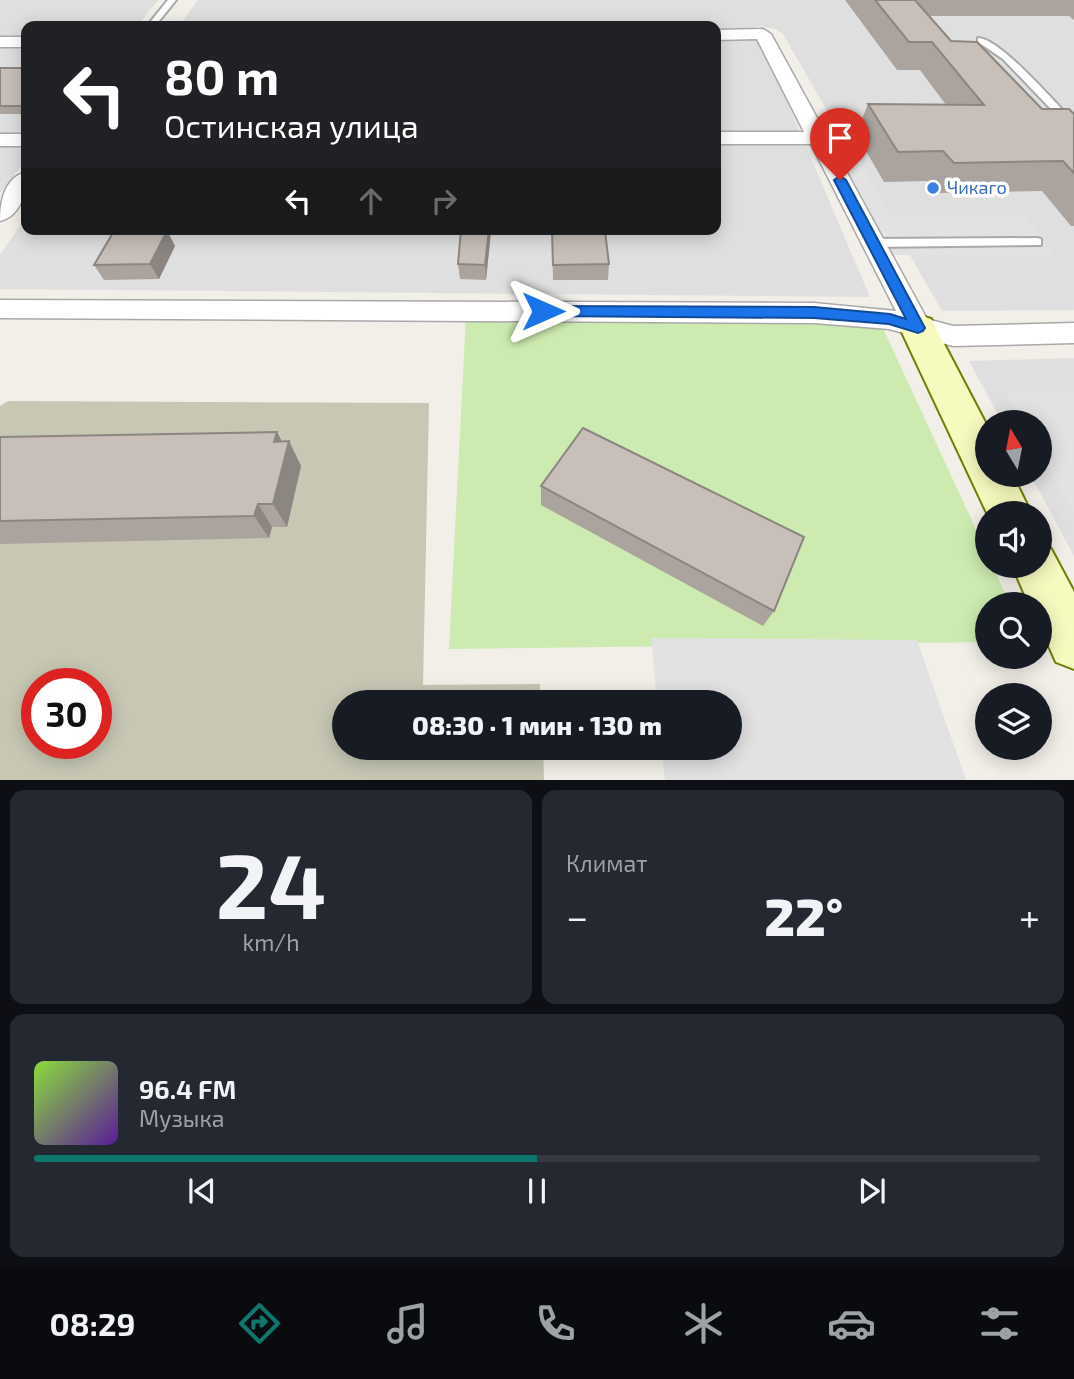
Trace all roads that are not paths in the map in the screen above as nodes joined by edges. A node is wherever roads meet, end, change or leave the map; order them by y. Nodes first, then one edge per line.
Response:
1 (172, 0) edge
2 (155, 21) edge
3 (721, 35) edge
4 (981, 40) dead end
5 (0, 42) edge
6 (21, 42) edge
7 (1074, 128) edge
8 (721, 138) edge
9 (819, 138) junction
10 (21, 140) edge
11 (0, 141) edge
12 (21, 186) edge
13 (0, 214) edge
14 (1037, 242) dead end
15 (871, 243) junction
16 (0, 309) edge
17 (918, 328) junction
18 (1074, 333) edge
19 (975, 443) edge
20 (1041, 578) edge
21 (1074, 644) edge

1 - 2 lane
3 - 9 street
4 - 7 lane
5 - 6 street
8 - 9 street
9 - 15 street
10 - 11 street
12 - 13 street
14 - 15 lane
15 - 17 street
16 - 17 street
17 - 18 street
17 - 19 street
20 - 21 street

